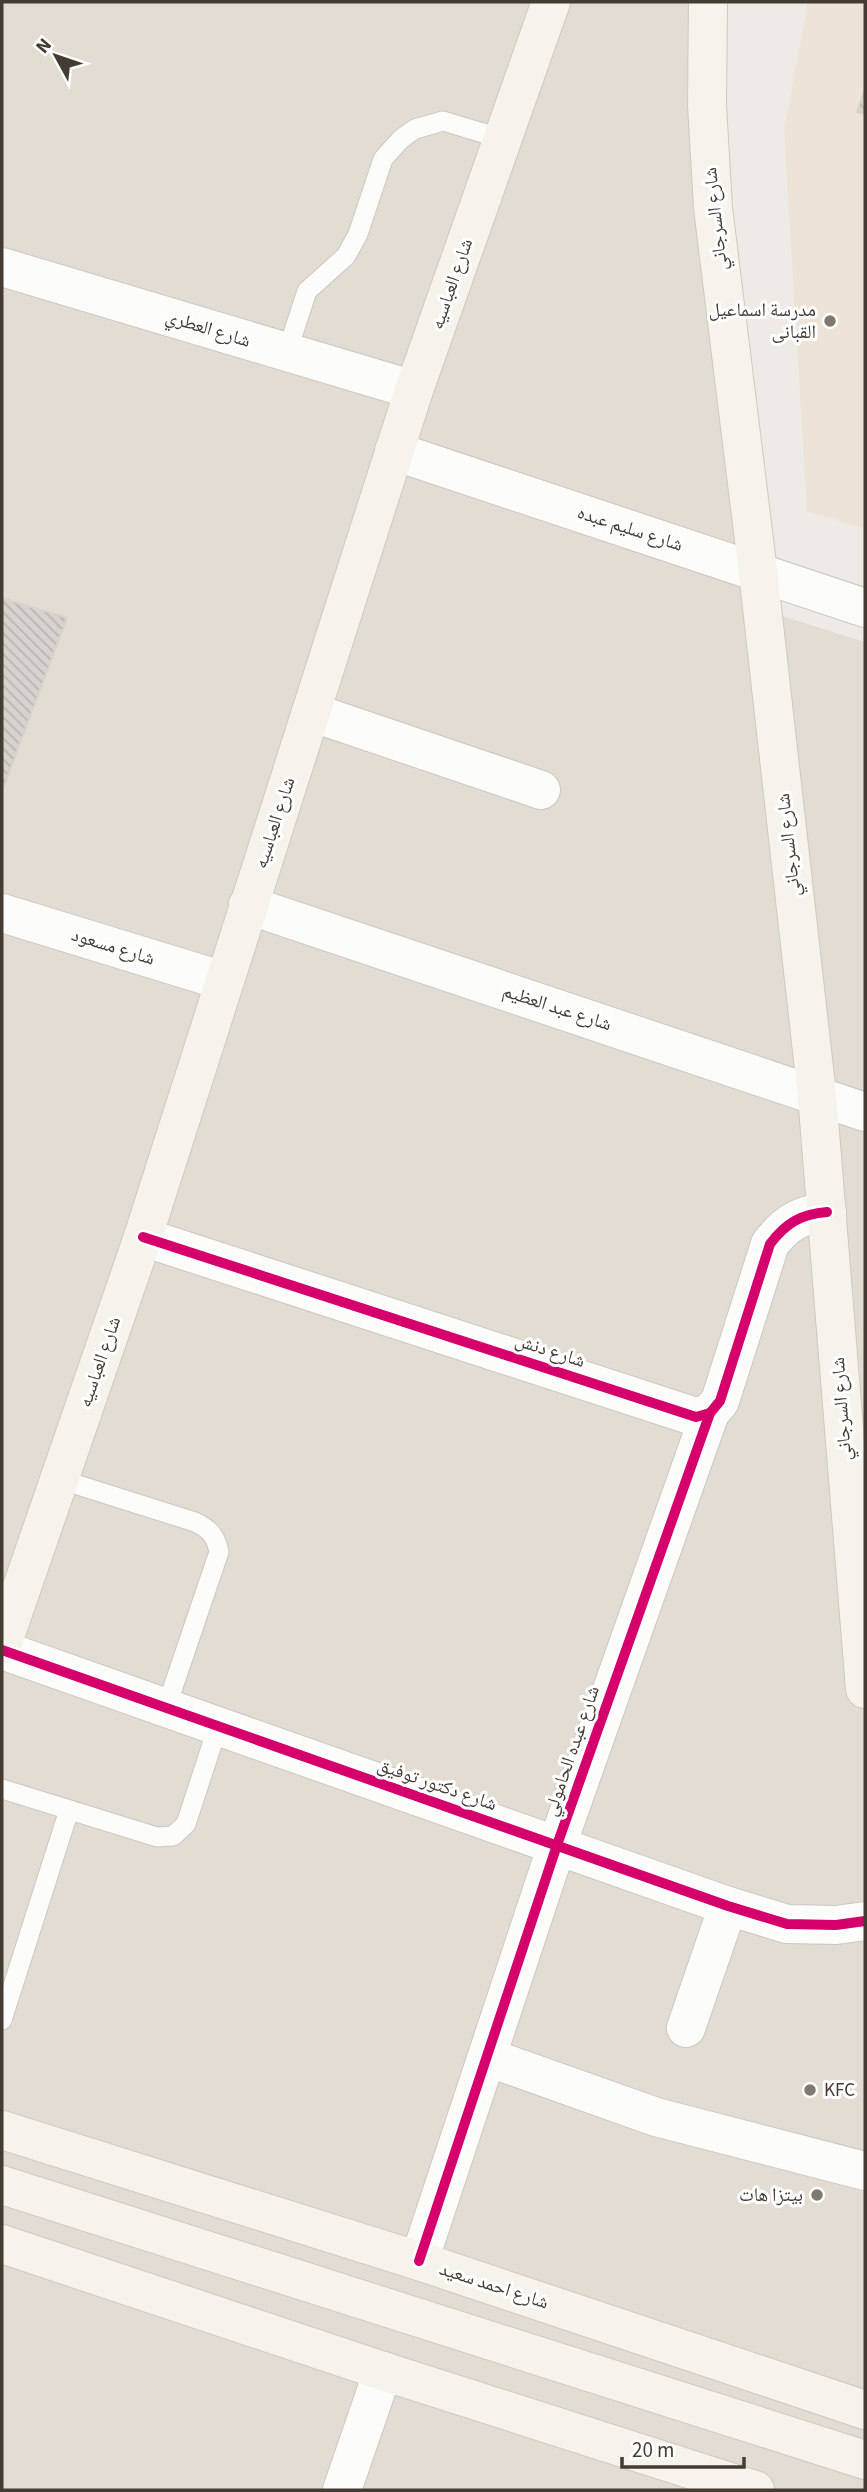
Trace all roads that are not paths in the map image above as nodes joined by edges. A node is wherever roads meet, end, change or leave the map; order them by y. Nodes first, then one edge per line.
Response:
1 (551, 2) edge
2 (708, 2) edge
3 (503, 139) junction
4 (2, 267) edge
5 (287, 352) junction
6 (414, 390) junction
7 (394, 451) junction
8 (758, 572) junction
9 (865, 608) edge
10 (311, 712) junction
11 (541, 790) dead end
12 (248, 905) junction
13 (2, 914) edge
14 (224, 981) junction
15 (817, 1095) junction
16 (865, 1112) edge
17 (827, 1212) junction
18 (143, 1237) junction
19 (710, 1413) junction
20 (856, 1470) edge
21 (59, 1479) junction
22 (2, 1647) edge
23 (865, 1689) edge
24 (166, 1708) junction
25 (218, 1726) junction
26 (2, 1789) edge
27 (69, 1810) junction
28 (557, 1846) junction
29 (728, 1906) junction
30 (865, 1921) edge
31 (2, 2020) edge
32 (686, 2028) dead end
33 (487, 2057) junction
34 (2, 2130) edge
35 (865, 2171) edge
36 (2, 2185) edge
37 (2, 2209) edge
38 (2, 2244) edge
39 (419, 2261) junction
40 (383, 2371) junction
41 (865, 2410) edge
42 (865, 2460) edge
43 (865, 2482) edge
44 (342, 2490) edge
45 (755, 2490) edge

1 - 3 main road, شارع العباسيه
2 - 8 main road, شارع السرجاني
3 - 5 lane
3 - 6 main road, شارع العباسيه
4 - 5 street, شارع العطري
5 - 6 street, شارع العطري
6 - 7 main road, شارع العباسيه
7 - 8 street, شارع سليم عبده
7 - 10 main road, شارع العباسيه
8 - 9 street, شارع سليم عبده
8 - 15 main road, شارع السرجاني
10 - 11 street
10 - 12 main road, شارع العباسيه
12 - 14 main road, شارع العباسيه
12 - 15 street, شارع عبد العظيم
13 - 14 street, شارع مسعود
14 - 18 main road, شارع العباسيه
15 - 16 street, شارع عبد العظيم
15 - 17 main road, شارع السرجاني
17 - 19 street
17 - 20 main road, شارع السرجاني
18 - 19 street, شارع دنش
18 - 21 main road, شارع العباسيه
19 - 28 street, شارع عبده الحامولي
20 - 23 main road, شارع السرجاني
21 - 22 main road, شارع العباسيه
21 - 24 lane
22 - 24 street, شارع دكتور توفيق
24 - 25 street, شارع دكتور توفيق
25 - 27 lane
25 - 28 street, شارع دكتور توفيق
26 - 27 lane
27 - 31 lane
28 - 29 street, شارع دكتور توفيق
28 - 33 street, شارع عبده الحامولي
29 - 30 street, شارع دكتور توفيق
29 - 32 street
33 - 35 street
33 - 39 street, شارع عبده الحامولي
34 - 39 main road, شارع احمد سعيد
36 - 42 main road
37 - 43 main road
38 - 40 main road
39 - 41 main road, شارع احمد سعيد
40 - 44 street
40 - 45 main road

